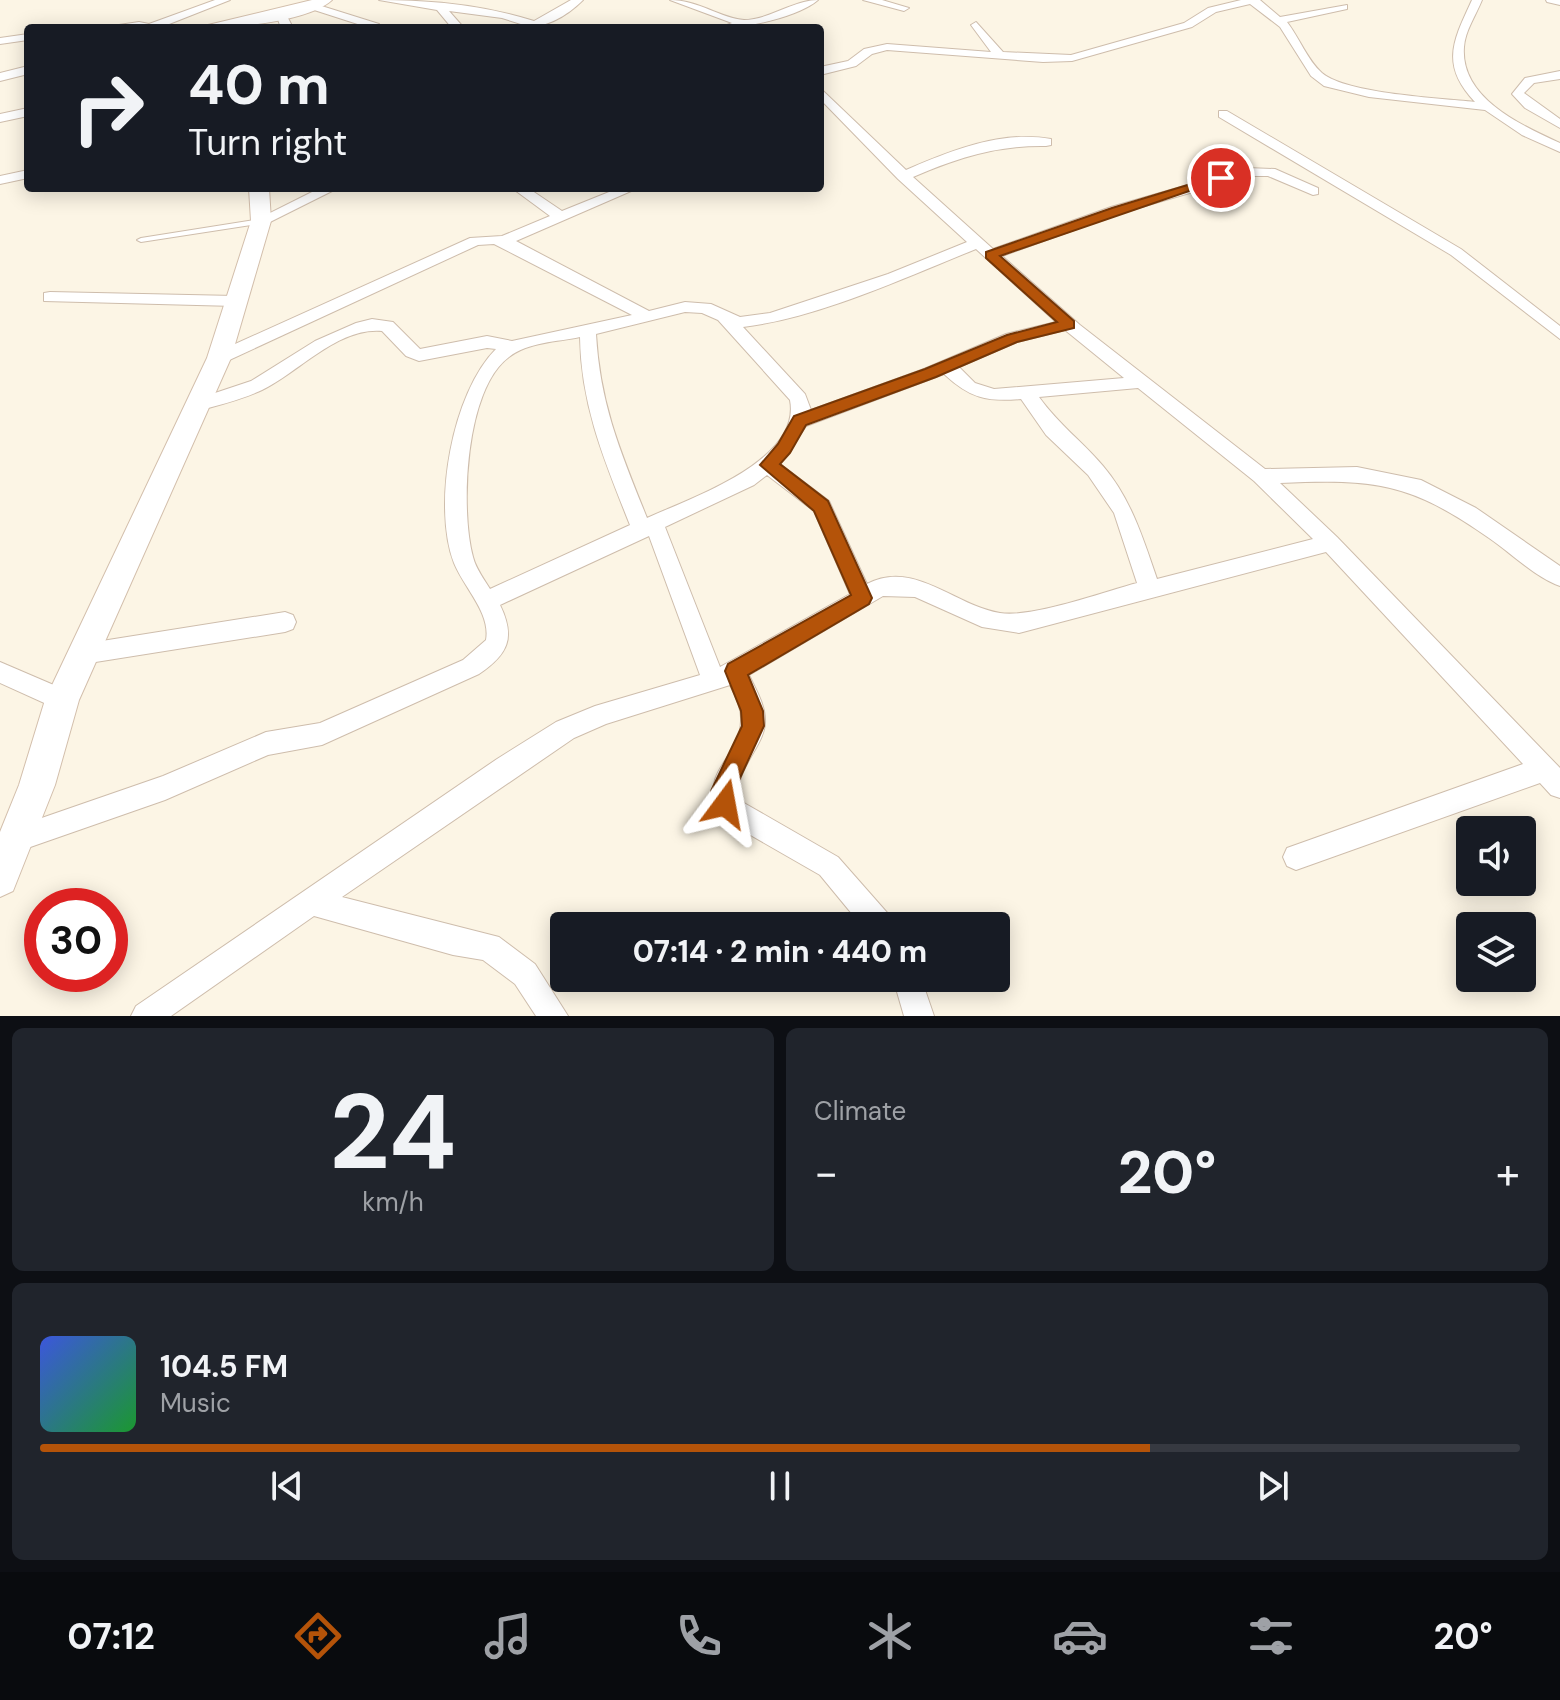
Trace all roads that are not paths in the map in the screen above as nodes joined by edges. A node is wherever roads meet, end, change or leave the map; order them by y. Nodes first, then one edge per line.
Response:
1 (225, 0) edge
2 (384, 0) edge
3 (578, 0) edge
4 (675, 0) edge
5 (813, 0) edge
6 (868, 0) edge
7 (1253, 0) edge
8 (1477, 0) edge
9 (1551, 0) edge
10 (1560, 2) edge
11 (319, 3) edge
12 (439, 6) junction
13 (1343, 7) dead end
14 (904, 8) dead end
15 (1279, 20) junction
16 (284, 21) edge
17 (740, 22) junction
18 (161, 24) edge
19 (254, 24) edge
20 (370, 24) edge
21 (455, 24) edge
22 (524, 24) edge
23 (537, 24) edge
24 (735, 24) edge
25 (976, 25) dead end
26 (24, 38) edge
27 (0, 41) edge
28 (1000, 56) junction
29 (824, 70) edge
30 (24, 71) edge
31 (1560, 75) edge
32 (0, 77) edge
33 (824, 96) edge
34 (1487, 107) junction
35 (24, 113) edge
36 (1223, 114) dead end
37 (0, 118) edge
38 (1560, 124) edge
39 (1046, 142) dead end
40 (1560, 148) edge
41 (24, 175) edge
42 (903, 176) junction
43 (0, 180) edge
44 (1313, 191) dead end
45 (259, 192) edge
46 (323, 192) edge
47 (525, 192) edge
48 (621, 192) edge
49 (561, 217) junction
50 (261, 221) junction
51 (141, 240) dead end
52 (504, 241) junction
53 (984, 249) junction
54 (50, 297) dead end
55 (235, 301) junction
56 (648, 317) junction
57 (725, 318) junction
58 (1069, 324) junction
59 (1556, 326) edge
60 (588, 330) junction
61 (512, 347) junction
62 (219, 358) junction
63 (947, 366) junction
64 (1142, 382) junction
65 (1026, 393) junction
66 (197, 405) junction
67 (800, 421) junction
68 (768, 465) junction
69 (1261, 476) junction
70 (648, 527) junction
71 (1330, 543) junction
72 (1556, 569) edge
73 (1150, 589) junction
74 (862, 598) junction
75 (485, 602) junction
76 (285, 622) dead end
77 (83, 654) junction
78 (0, 672) edge
79 (725, 676) junction
80 (62, 700) junction
81 (1552, 777) edge
82 (16, 839) junction
83 (1296, 857) dead end
84 (0, 878) edge
85 (311, 902) junction
86 (868, 912) edge
87 (911, 992) edge
88 (146, 1016) edge
89 (553, 1016) edge
90 (919, 1016) edge

1 - 18 street
2 - 12 street
3 - 23 street
4 - 17 street
5 - 17 street
6 - 14 street
7 - 15 street
7 - 28 street
8 - 34 street
9 - 10 street
11 - 16 street
11 - 20 street
12 - 21 street
12 - 22 street
13 - 15 street
15 - 34 street
16 - 19 street
17 - 24 street
25 - 28 street
26 - 27 street
28 - 29 street
30 - 32 street
31 - 38 street
33 - 42 street
34 - 40 street
35 - 37 street
36 - 59 street
39 - 42 street
41 - 43 street
42 - 53 street
44 - 53 street
45 - 50 street
46 - 50 street
47 - 49 street
48 - 49 street
49 - 52 street
50 - 51 lane
50 - 55 street
52 - 56 street
52 - 62 street
53 - 57 street
53 - 58 street
54 - 55 street
55 - 62 street
56 - 57 street
56 - 60 street
57 - 67 street
58 - 63 street
58 - 64 street
60 - 61 street
60 - 70 street
61 - 66 street
61 - 75 street
62 - 66 street
63 - 65 street
63 - 67 street
64 - 65 street
64 - 69 street
65 - 73 street
66 - 77 street
67 - 68 street
68 - 70 street
68 - 74 street
69 - 71 street
69 - 72 street
70 - 75 street
70 - 79 street
71 - 73 street
71 - 81 street
73 - 74 street
74 - 79 street
75 - 82 street
76 - 77 street
77 - 80 street
78 - 80 street
79 - 85 street
79 - 86 street
80 - 82 street
81 - 83 street
82 - 84 street
85 - 88 street
85 - 89 street
87 - 90 street

